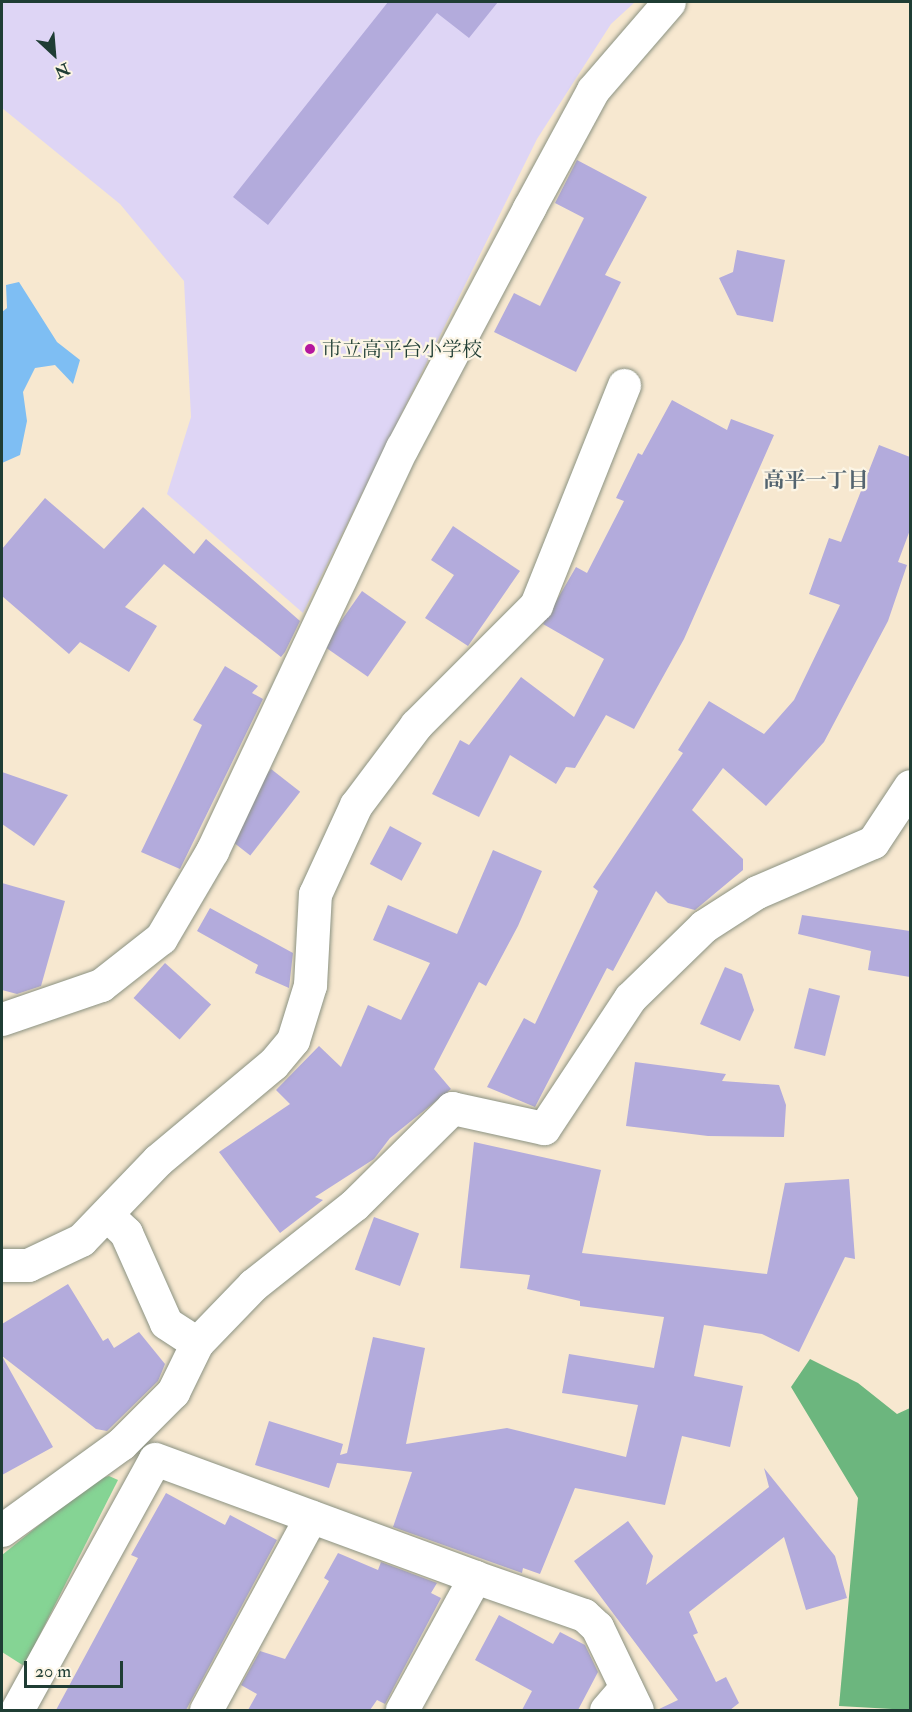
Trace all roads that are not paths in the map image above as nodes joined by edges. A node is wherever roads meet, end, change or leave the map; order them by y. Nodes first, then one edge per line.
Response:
1 (669, 2) edge
2 (624, 385) dead end
3 (910, 786) edge
4 (2, 1019) edge
5 (107, 1215) junction
6 (2, 1265) edge
7 (197, 1343) junction
8 (121, 1444) junction
9 (155, 1459) junction
10 (311, 1517) junction
11 (2, 1530) edge
12 (476, 1577) junction
13 (623, 1703) edge
14 (17, 1710) edge
15 (206, 1710) edge
16 (402, 1710) edge

1 - 4 street
2 - 5 street
3 - 7 street
5 - 6 street
5 - 7 street
7 - 8 street
8 - 9 street
8 - 11 street
9 - 10 street
9 - 14 street
10 - 12 street
10 - 15 street
12 - 13 street
12 - 16 street

